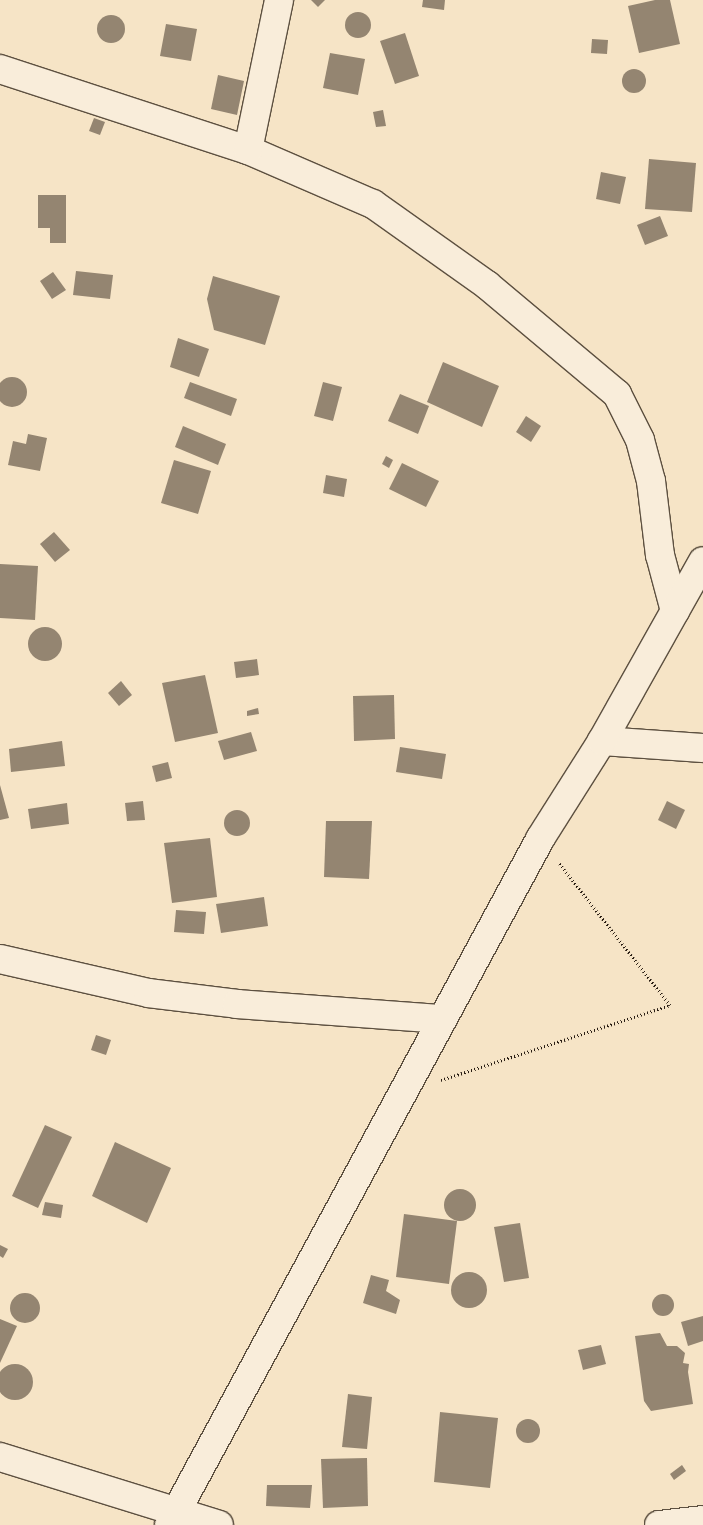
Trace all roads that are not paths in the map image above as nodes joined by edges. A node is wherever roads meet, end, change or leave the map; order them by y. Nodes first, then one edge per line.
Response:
1 (279, 0) edge
2 (0, 69) edge
3 (248, 150) junction
4 (703, 561) edge
5 (675, 611) junction
6 (602, 741) junction
7 (703, 748) edge
8 (0, 960) edge
9 (442, 1019) junction
10 (0, 1457) edge
11 (172, 1519) edge
12 (703, 1520) edge
13 (219, 1525) edge
14 (659, 1525) edge

1 - 3 street
2 - 3 street
3 - 5 street
4 - 5 street
5 - 6 street
6 - 7 street
6 - 9 street
8 - 9 street
9 - 11 street
10 - 11 street
11 - 13 street
12 - 14 street

